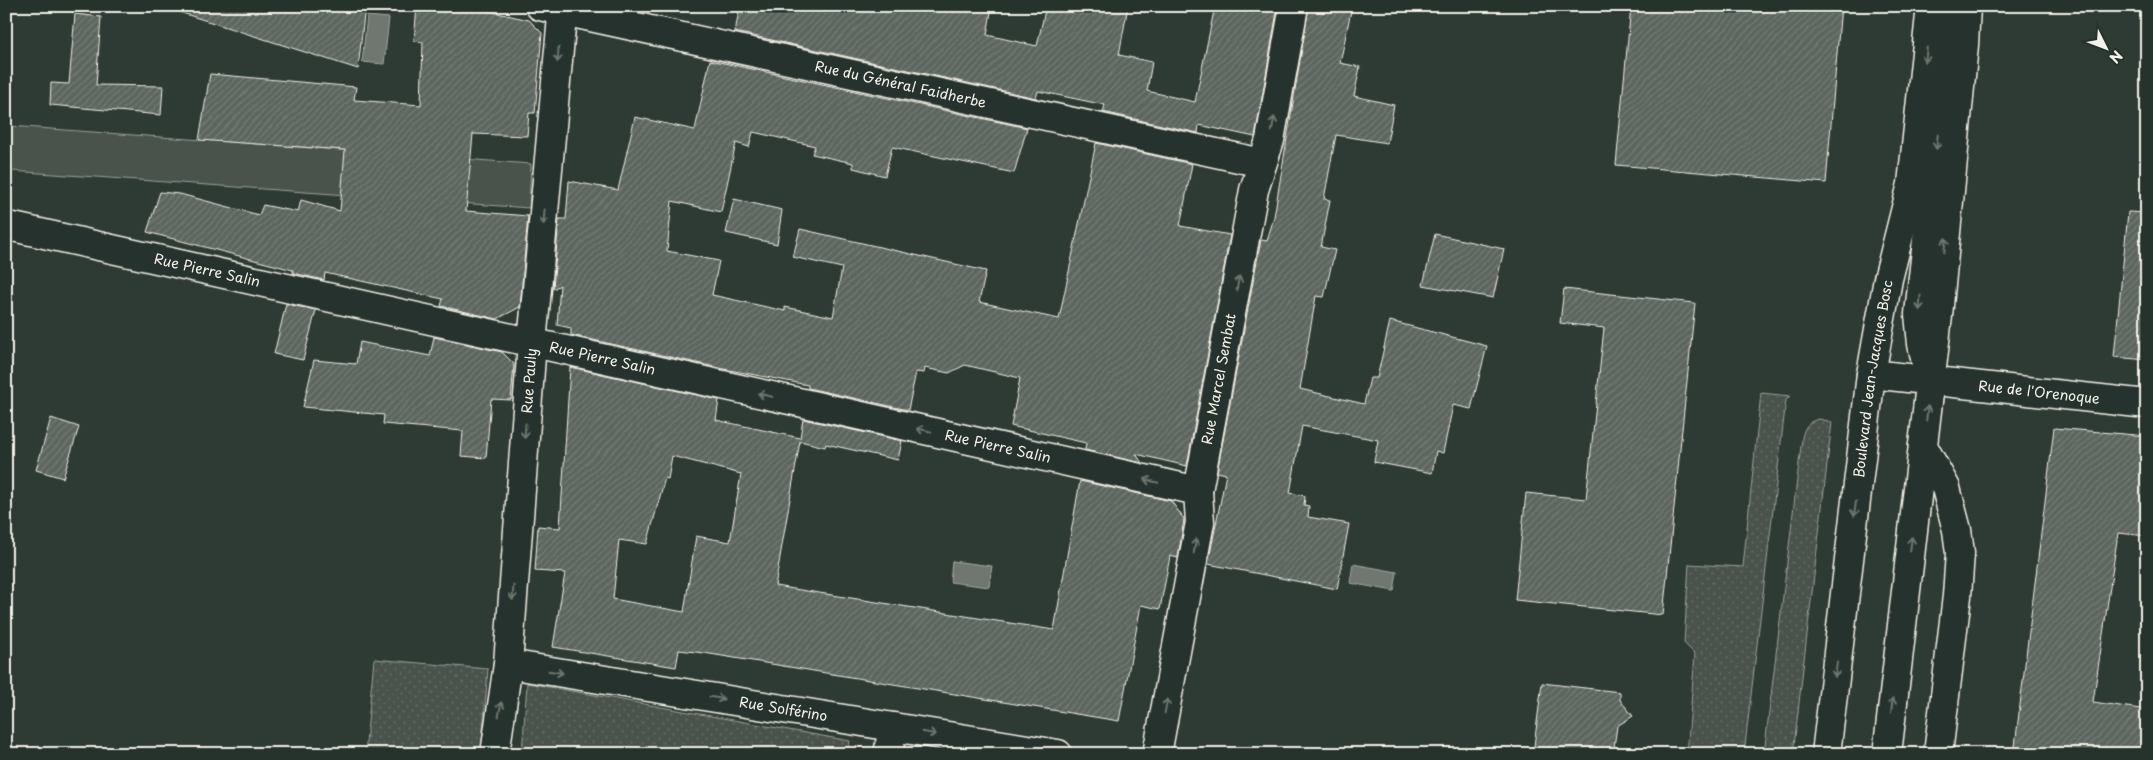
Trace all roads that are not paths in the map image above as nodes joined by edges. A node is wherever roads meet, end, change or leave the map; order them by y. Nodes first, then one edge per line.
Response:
1 (1294, 6) edge
2 (1931, 6) edge
3 (1944, 6) edge
4 (1966, 6) edge
5 (555, 8) edge
6 (1262, 163) junction
7 (6, 228) edge
8 (532, 343) junction
9 (1871, 374) junction
10 (1930, 381) junction
11 (2147, 404) edge
12 (1923, 446) junction
13 (1198, 491) junction
14 (508, 664) junction
15 (893, 727) junction
16 (495, 754) edge
17 (888, 754) edge
18 (1058, 754) edge
19 (1157, 754) edge
20 (1826, 754) edge
21 (1887, 754) edge
22 (1938, 754) edge

6 -> 1 street, Rue Marcel Sembat
2 -> 9 street, Boulevard Jean-Jacques Bosc
3 -> 10 street
10 -> 4 street
5 - 6 street, Rue du Général Faidherbe
5 -> 8 street, Rue Pauly
13 -> 6 street, Rue Marcel Sembat
7 - 8 street, Rue Pierre Salin
13 -> 8 street, Rue Pierre Salin
8 -> 14 street, Rue Pauly
9 - 10 street, Rue de l'Orenoque
9 -> 20 street, Boulevard Jean-Jacques Bosc
10 - 11 street, Rue de l'Orenoque
12 -> 10 street
21 -> 12 street
12 - 22 street
19 -> 13 street, Rue Marcel Sembat
14 -> 15 street, Rue Solférino
16 -> 14 street, Rue Pauly
15 - 17 street
15 -> 18 street, Rue Solférino

